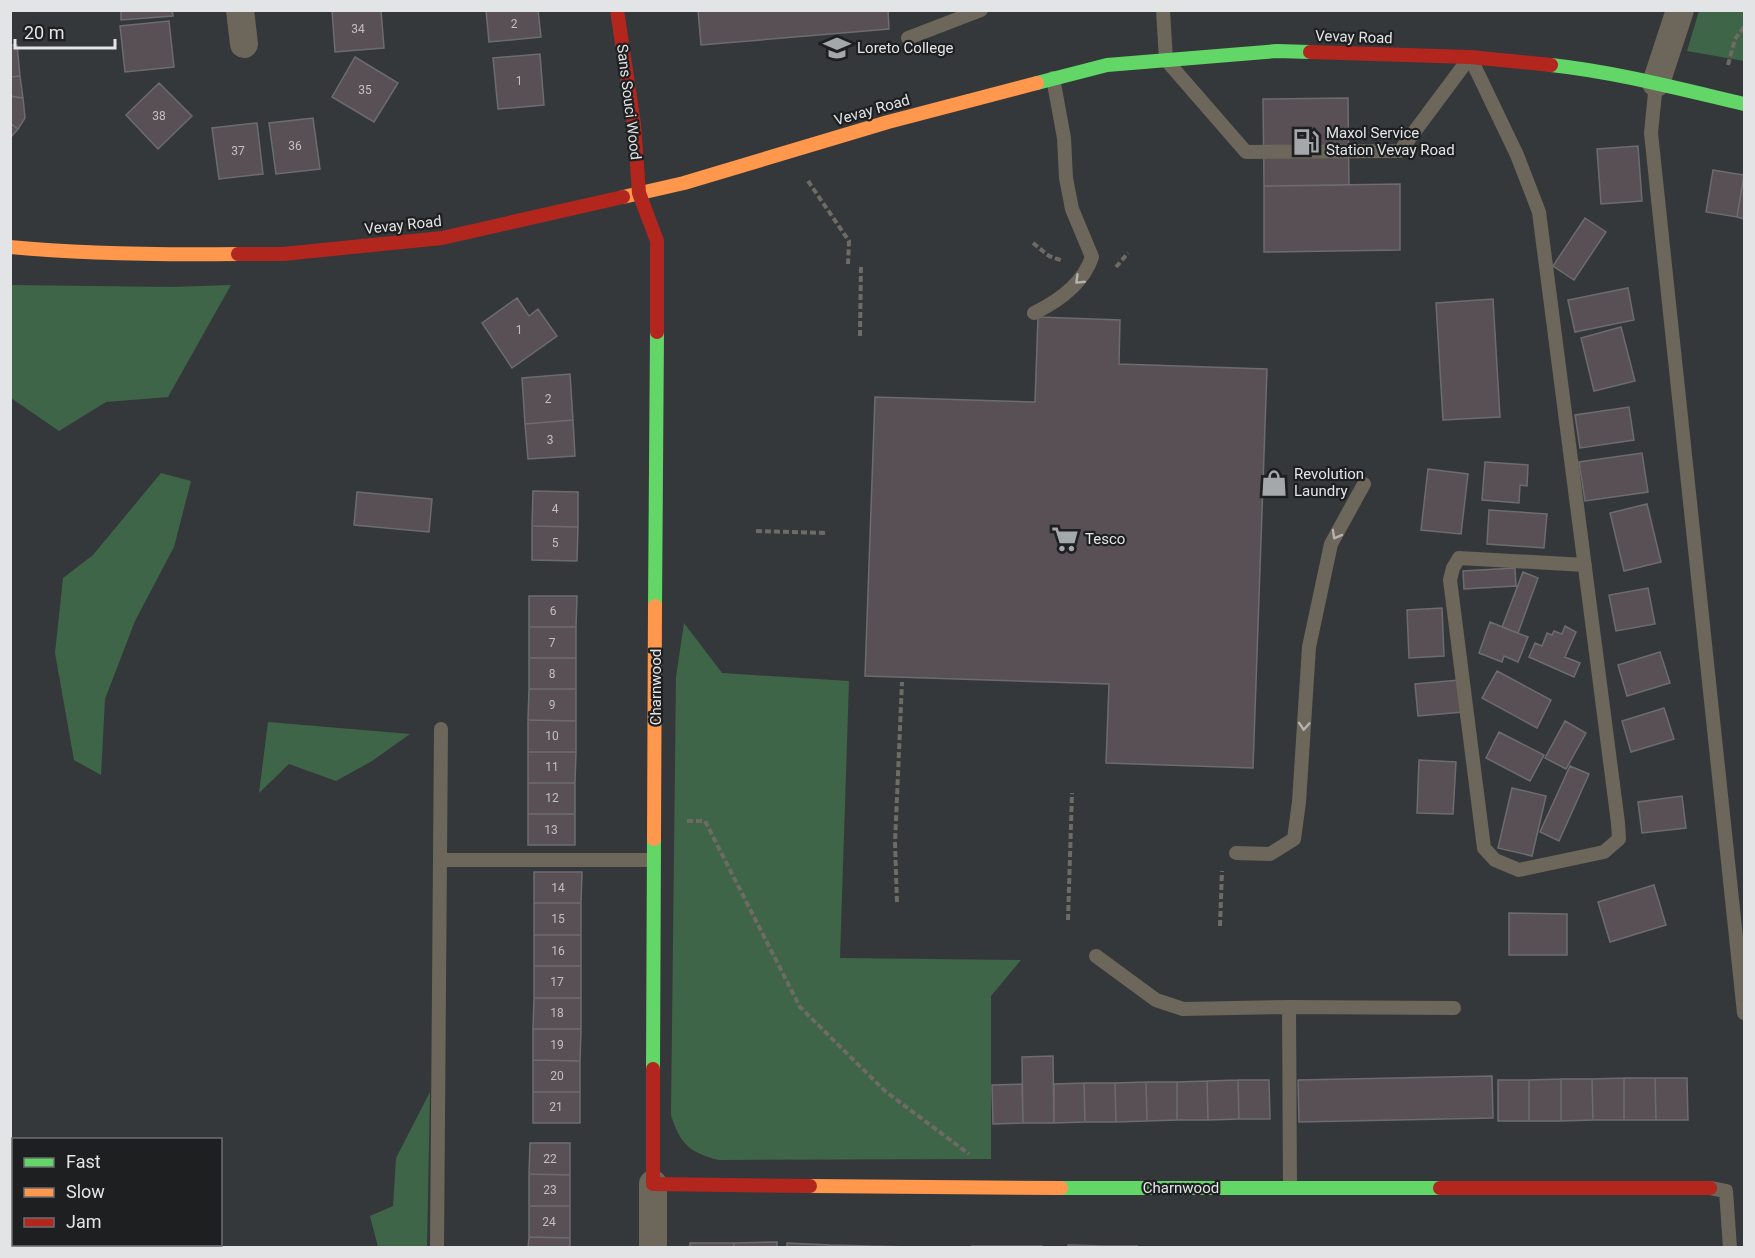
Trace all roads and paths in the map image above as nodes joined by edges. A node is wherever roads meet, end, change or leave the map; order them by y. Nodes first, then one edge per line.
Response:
1 (240, 10) edge
2 (617, 10) edge
3 (981, 10) edge
4 (1163, 10) edge
5 (1680, 10) edge
6 (1744, 27) edge
7 (908, 38) dead end
8 (244, 44) dead end
9 (1470, 57) junction
10 (1166, 60) junction
11 (1053, 78) junction
12 (1656, 83) junction
13 (1720, 98) junction
14 (1744, 104) edge
15 (798, 148) junction
16 (639, 194) junction
17 (10, 247) edge
18 (848, 264) dead end
19 (861, 264) dead end
20 (1034, 313) dead end
21 (860, 336) dead end
22 (1364, 483) dead end
23 (756, 531) dead end
24 (827, 533) dead end
25 (1585, 565) junction
26 (902, 682) dead end
27 (441, 729) dead end
28 (1072, 793) dead end
29 (656, 821) junction
30 (1236, 853) dead end
31 (440, 860) junction
32 (656, 860) junction
33 (1222, 863) dead end
34 (897, 902) dead end
35 (1068, 920) dead end
36 (1220, 926) dead end
37 (1096, 956) dead end
38 (1289, 1007) junction
39 (1454, 1008) dead end
40 (1744, 1013) edge
41 (653, 1184) junction
42 (976, 1188) junction
43 (1290, 1188) junction
44 (1710, 1188) joint
45 (437, 1248) edge
46 (654, 1248) edge
47 (1730, 1248) edge

1 - 8 street
2 - 16 street, Sans Souci Wood
3 - 7 lane
4 - 10 lane
5 - 12 street
6 - 13 path
9 - 10 street, Vevay Road
9 - 10 lane
9 - 12 street, Vevay Road
9 - 25 lane
10 - 11 street, Vevay Road
11 - 15 street, Vevay Road
11 -> 20 lane
12 - 13 street, Vevay Road
12 - 40 lane
13 - 14 street, Vevay Road
15 - 16 street, Vevay Road
15 - 18 path
16 - 17 street, Vevay Road
16 - 29 street, Charnwood
19 - 21 path
22 -> 30 lane
23 - 24 path
25 - 25 lane
26 - 34 path
27 - 31 lane
28 - 35 path
29 - 32 street, Charnwood
29 - 42 path
31 - 32 lane
31 - 45 lane
32 - 41 street, Charnwood
33 - 36 path
37 - 38 lane
38 - 39 lane
38 - 43 lane
41 - 42 street, Charnwood
41 - 46 street, Charnwood
42 - 43 street, Charnwood
43 - 44 street, Charnwood
44 - 47 lane

